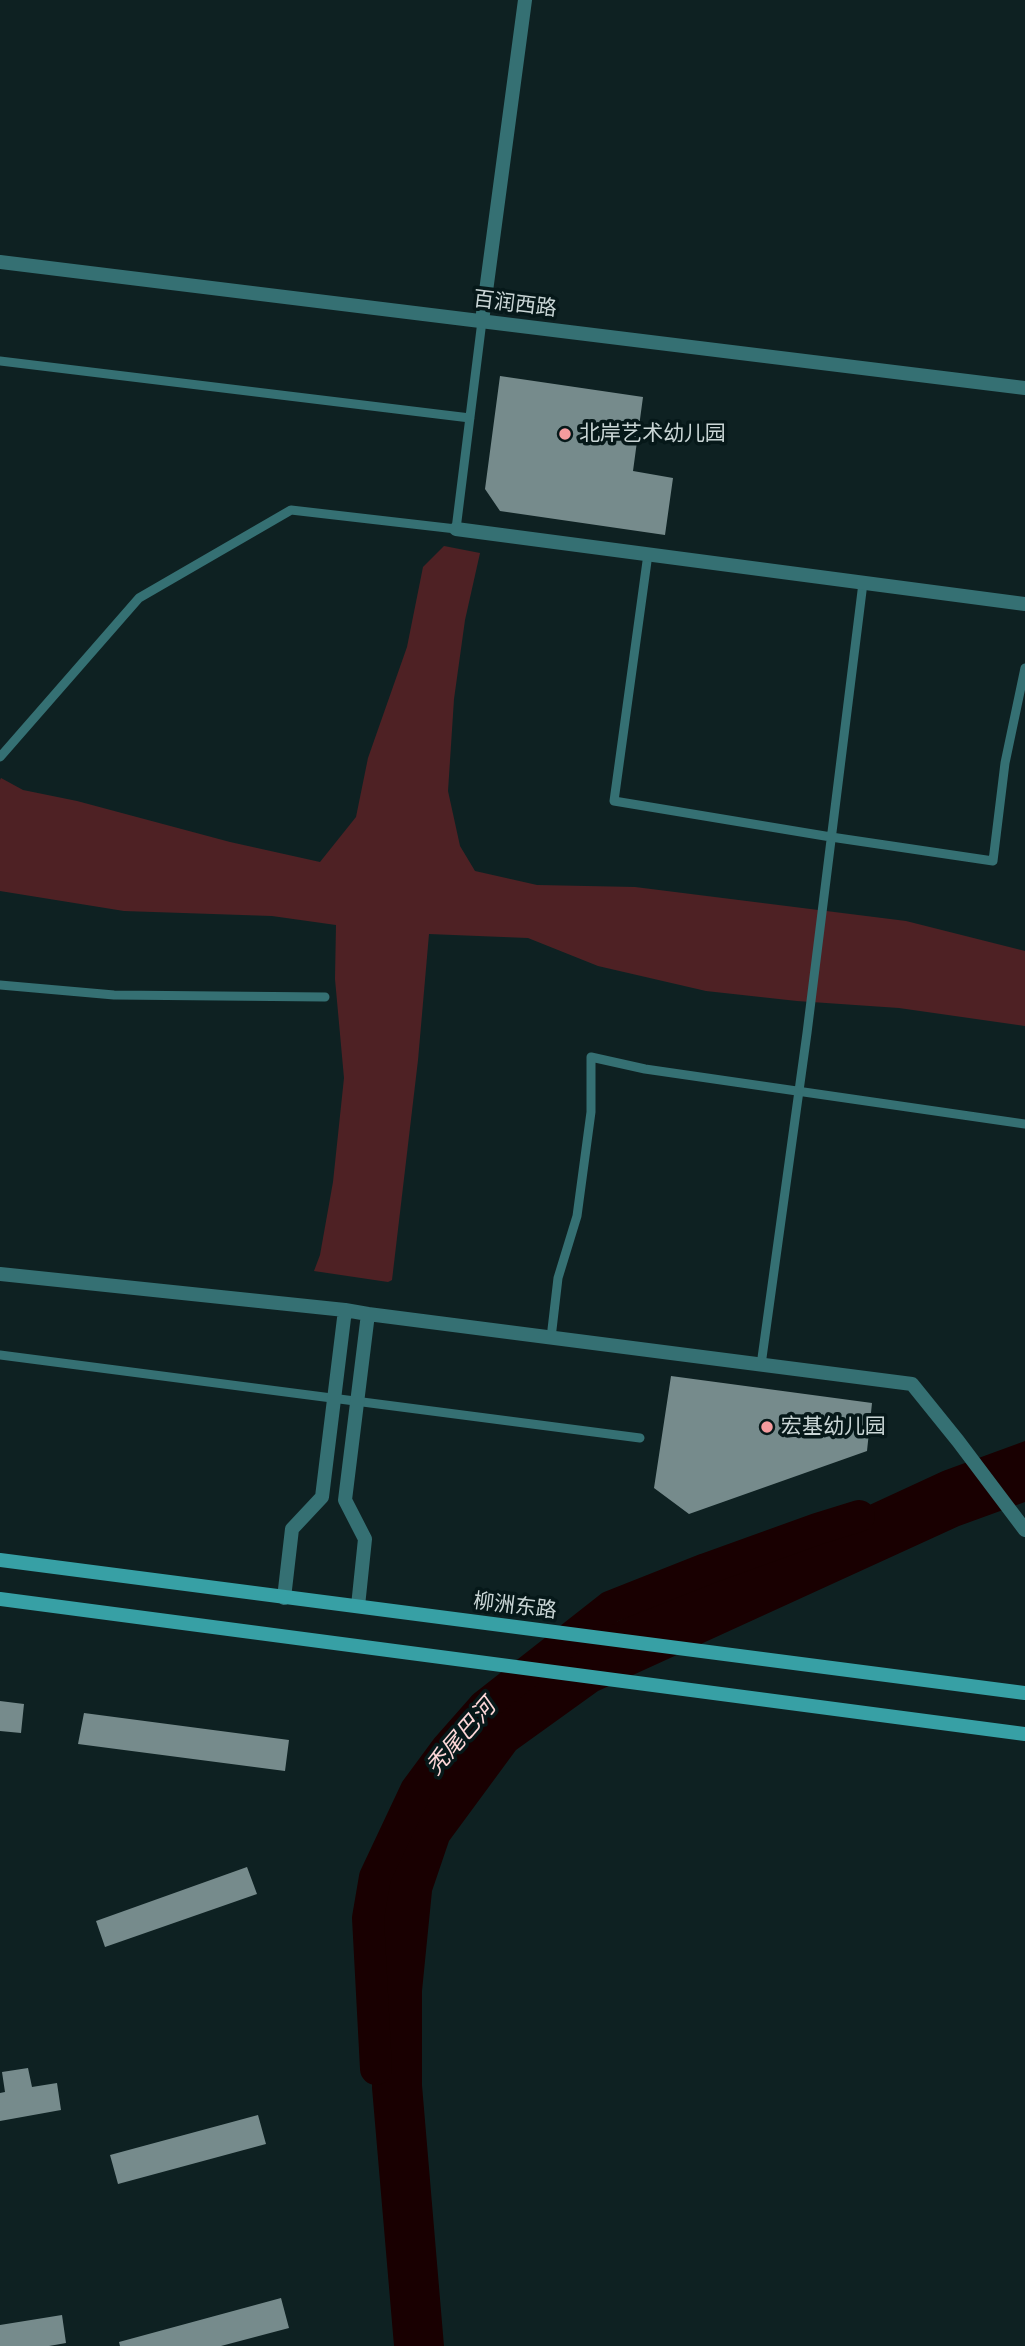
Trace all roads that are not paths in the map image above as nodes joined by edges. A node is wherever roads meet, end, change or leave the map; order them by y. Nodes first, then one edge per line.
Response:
1 (525, 0) edge
2 (0, 261) edge
3 (482, 321) junction
4 (0, 361) edge
5 (1025, 388) edge
6 (470, 418) junction
7 (456, 528) junction
8 (648, 554) junction
9 (863, 583) junction
10 (1025, 604) edge
11 (1025, 668) edge
12 (0, 757) edge
13 (831, 837) junction
14 (0, 985) edge
15 (325, 997) dead end
16 (799, 1090) junction
17 (1025, 1124) edge
18 (0, 1274) edge
19 (345, 1310) junction
20 (368, 1314) junction
21 (551, 1338) junction
22 (0, 1355) edge
23 (761, 1365) junction
24 (334, 1398) junction
25 (357, 1401) junction
26 (640, 1438) dead end
27 (1023, 1529) edge
28 (0, 1560) edge
29 (284, 1598) junction
30 (0, 1599) edge
31 (358, 1606) junction
32 (1025, 1693) edge
33 (1025, 1734) edge

1 - 3 street
2 - 3 street, 百润西路
3 - 5 street, 百润西路
3 - 6 lane
4 - 6 lane
6 - 7 lane
7 - 8 street
7 - 12 lane
8 - 9 street
8 - 13 lane
9 - 10 street
9 - 13 lane
11 - 13 lane
13 - 16 lane
14 - 15 lane
16 - 17 lane
16 - 21 lane
16 - 23 lane
18 - 19 street
19 - 20 street
19 - 24 street
20 - 21 street
20 - 25 street
21 - 23 street
22 - 24 lane
23 - 27 street
24 - 25 lane
24 - 29 street
25 - 26 lane
25 - 31 street
28 - 29 main road, 柳洲东路
29 - 31 main road, 柳洲东路
30 - 33 main road
31 - 32 main road, 柳洲东路

